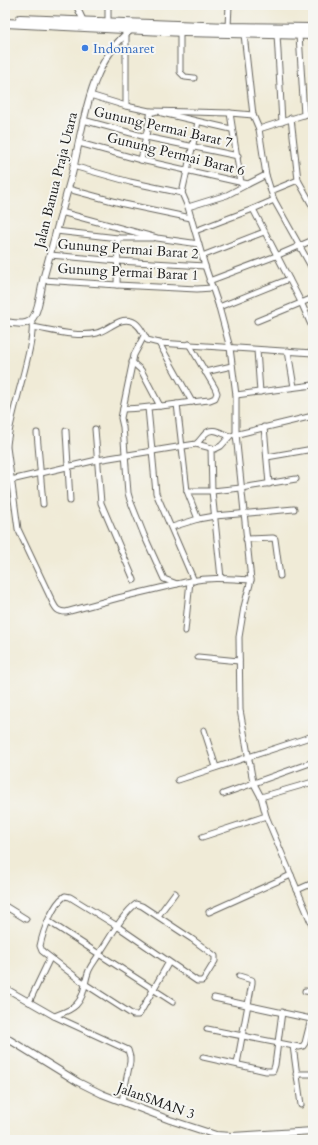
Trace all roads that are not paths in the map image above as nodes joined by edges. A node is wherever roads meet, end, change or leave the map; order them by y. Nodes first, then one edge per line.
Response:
1 (76, 5) edge
2 (108, 5) edge
3 (229, 5) edge
4 (5, 18) edge
5 (79, 22) junction
6 (108, 22) junction
7 (5, 23) edge
8 (228, 27) junction
9 (313, 28) edge
10 (183, 29) junction
11 (129, 32) junction
12 (244, 34) junction
13 (277, 34) junction
14 (299, 35) junction
15 (313, 35) edge
16 (194, 78) dead end
17 (90, 95) junction
18 (126, 106) junction
19 (151, 111) junction
20 (313, 112) edge
21 (230, 113) junction
22 (304, 115) junction
23 (253, 116) junction
24 (291, 118) junction
25 (84, 120) junction
26 (198, 122) junction
27 (282, 122) junction
28 (231, 129) junction
29 (259, 129) junction
30 (146, 136) junction
31 (79, 143) junction
32 (192, 146) junction
33 (238, 156) junction
34 (141, 160) junction
35 (73, 166) junction
36 (186, 170) junction
37 (266, 175) junction
38 (298, 180) junction
39 (241, 183) junction
40 (248, 184) junction
41 (68, 189) junction
42 (271, 191) junction
43 (182, 194) junction
44 (274, 200) junction
45 (188, 207) junction
46 (313, 208) edge
47 (253, 209) junction
48 (61, 212) junction
49 (191, 218) junction
50 (56, 231) junction
51 (195, 231) junction
52 (264, 232) junction
53 (118, 238) junction
54 (157, 238) junction
55 (313, 240) edge
56 (199, 244) junction
57 (300, 245) junction
58 (50, 254) junction
59 (202, 256) junction
60 (276, 256) junction
61 (118, 261) junction
62 (205, 266) junction
63 (313, 270) edge
64 (289, 279) junction
65 (43, 280) junction
66 (209, 281) junction
67 (117, 286) junction
68 (212, 288) junction
69 (313, 298) edge
70 (301, 302) junction
71 (219, 307) junction
72 (257, 321) dead end
73 (5, 322) edge
74 (32, 324) junction
75 (312, 327) dead end
76 (144, 336) junction
77 (159, 342) junction
78 (189, 344) junction
79 (230, 348) junction
80 (257, 350) junction
81 (288, 351) junction
82 (313, 353) edge
83 (132, 362) junction
84 (232, 366) junction
85 (205, 372) junction
86 (313, 385) edge
87 (294, 387) junction
88 (260, 392) junction
89 (236, 395) junction
90 (192, 402) junction
91 (177, 404) junction
92 (160, 406) junction
93 (148, 408) junction
94 (122, 409) junction
95 (313, 416) edge
96 (264, 427) junction
97 (95, 429) dead end
98 (66, 431) dead end
99 (37, 433) dead end
100 (236, 434) junction
101 (230, 436) junction
102 (6, 443) edge
103 (196, 444) junction
104 (182, 446) junction
105 (211, 449) junction
106 (313, 449) edge
107 (152, 451) junction
108 (125, 456) junction
109 (267, 456) junction
110 (97, 460) junction
111 (68, 467) junction
112 (40, 473) junction
113 (296, 479) dead end
114 (11, 480) junction
115 (269, 484) junction
116 (241, 488) junction
117 (187, 491) junction
118 (212, 491) junction
119 (70, 501) dead end
120 (43, 504) dead end
121 (294, 509) dead end
122 (244, 514) junction
123 (215, 516) junction
124 (198, 519) junction
125 (172, 527) junction
126 (246, 539) junction
127 (280, 576) dead end
128 (221, 578) junction
129 (134, 580) dead end
130 (251, 580) junction
131 (192, 581) junction
132 (177, 584) junction
133 (185, 630) dead end
134 (198, 657) dead end
135 (239, 661) junction
136 (204, 730) dead end
137 (313, 736) edge
138 (248, 757) junction
139 (313, 762) edge
140 (216, 767) junction
141 (178, 780) dead end
142 (253, 782) junction
143 (313, 782) edge
144 (223, 794) dead end
145 (261, 797) junction
146 (266, 816) junction
147 (202, 837) dead end
148 (291, 875) junction
149 (313, 882) edge
150 (298, 890) junction
151 (175, 893) dead end
152 (5, 906) edge
153 (209, 912) dead end
154 (158, 916) junction
155 (26, 919) dead end
156 (48, 920) junction
157 (117, 926) junction
158 (313, 927) edge
159 (100, 954) junction
160 (50, 958) junction
161 (169, 962) junction
162 (239, 976) dead end
163 (85, 984) junction
164 (5, 988) edge
165 (153, 989) junction
166 (305, 991) dead end
167 (313, 992) edge
168 (214, 998) dead end
169 (29, 1002) junction
170 (172, 1002) dead end
171 (248, 1005) junction
172 (313, 1011) edge
173 (282, 1012) junction
174 (54, 1016) junction
175 (311, 1019) junction
176 (207, 1029) dead end
177 (311, 1031) edge
178 (243, 1036) junction
179 (5, 1037) edge
180 (278, 1043) junction
181 (293, 1046) junction
182 (203, 1057) dead end
183 (238, 1064) junction
184 (296, 1074) junction
185 (313, 1074) edge
186 (122, 1101) junction
187 (301, 1105) dead end
188 (313, 1131) edge
189 (254, 1137) edge

1 - 5 street
2 - 6 street
3 - 8 street
4 - 5 main road
5 - 6 main road
5 - 7 main road
5 - 11 main road
6 - 10 main road
8 - 9 main road
8 - 10 main road
10 - 11 main road
10 - 12 main road
10 - 16 street
11 - 17 street, Jalan Banua Praja Utara
11 - 18 street
12 - 13 main road
12 - 23 street
13 - 14 main road
13 - 27 street
14 - 15 main road
14 - 22 street
17 - 18 street
17 - 25 street, Jalan Banua Praja Utara
18 - 19 street
19 - 21 street
19 - 26 street
19 - 30 street
20 - 22 street
21 - 23 street
21 - 28 street
22 - 24 street
23 - 29 street
24 - 27 street
24 - 38 street
25 - 30 street, Gunung Permai Barat 7
25 - 31 street, Jalan Banua Praja Utara
26 - 28 street
26 - 32 street
27 - 29 street
28 - 33 street
29 - 37 street
30 - 32 street, Gunung Permai Barat 7
30 - 34 street
31 - 34 street, Gunung Permai Barat 6
31 - 35 street, Jalan Banua Praja Utara
32 - 33 street, Gunung Permai Barat 7
32 - 36 street
33 - 39 street
34 - 36 street, Gunung Permai Barat 6
35 - 41 street, Jalan Banua Praja Utara
35 - 43 street
36 - 39 street, Gunung Permai Barat 6
36 - 43 street
37 - 40 street, Gunung Permai Barat 6
37 - 42 street
38 - 42 street
38 - 46 street
39 - 40 street, Gunung Permai Barat 6
40 - 45 street
41 - 48 street, Jalan Banua Praja Utara
41 - 49 street
42 - 44 street
43 - 45 street
44 - 47 street
44 - 57 street
45 - 49 street
47 - 51 street
47 - 52 street
48 - 50 street, Jalan Banua Praja Utara
48 - 54 street
49 - 51 street
50 - 53 street
50 - 58 street, Jalan Banua Praja Utara
51 - 56 street
52 - 59 street
52 - 60 street
53 - 54 street
53 - 61 street
54 - 56 street
55 - 57 street
56 - 59 street
57 - 60 street
57 - 63 street
58 - 61 street, Gunung Permai Barat 2
58 - 65 street, Jalan Banua Praja Utara
59 - 62 street
60 - 64 street
60 - 66 street
61 - 62 street, Gunung Permai Barat 2
61 - 67 street
62 - 66 street
64 - 70 street
64 - 71 street
65 - 67 street, Gunung Permai Barat 1
65 - 74 street, Jalan Banua Praja Utara
66 - 68 street
67 - 68 street, Gunung Permai Barat 1
68 - 71 street
69 - 70 street
70 - 72 street
70 - 75 street
71 - 79 street
73 - 74 street
74 - 76 street
74 - 102 street
76 - 77 street
76 - 83 street
77 - 78 street
77 - 90 street
78 - 79 street
78 - 85 street
79 - 80 street
79 - 84 street
80 - 81 street
80 - 88 street
81 - 82 street
81 - 87 street
83 - 92 street
83 - 94 street
84 - 85 street
84 - 89 street
85 - 90 street
86 - 87 street
87 - 88 street
88 - 89 street
89 - 100 street
90 - 91 street
91 - 92 street
91 - 104 street
92 - 93 street
93 - 94 street
93 - 107 street
94 - 108 street
95 - 96 street
96 - 100 street
96 - 109 street
97 - 110 street
98 - 111 street
99 - 112 street
100 - 101 street
100 - 116 street
101 - 103 street
101 - 105 street
102 - 114 street
103 - 104 street
103 - 105 street
104 - 107 street
104 - 117 street
105 - 118 street
106 - 109 street
107 - 108 street
107 - 125 street
108 - 110 street
108 - 132 street
109 - 115 street
110 - 111 street
110 - 129 street
111 - 112 street
111 - 119 street
112 - 114 street
112 - 120 street
113 - 115 street
114 - 132 street
115 - 116 street
116 - 118 street
116 - 122 street
117 - 118 street
117 - 124 street
118 - 123 street
121 - 122 street
122 - 123 street
122 - 126 street
123 - 124 street
123 - 128 street
124 - 125 street
125 - 131 street
126 - 127 street
126 - 130 street
128 - 130 street
128 - 131 street
130 - 135 street
131 - 132 street
131 - 133 street
134 - 135 street
135 - 138 street
136 - 140 street
137 - 138 street
138 - 140 street
138 - 142 street
139 - 142 street
140 - 141 street
142 - 144 street
142 - 145 street
143 - 145 street
145 - 146 street
146 - 147 street
146 - 148 street
148 - 150 street
148 - 153 street
149 - 150 street
150 - 158 street
151 - 154 street
152 - 155 street
154 - 157 street
154 - 161 street
156 - 157 street
156 - 159 street
156 - 160 street
157 - 159 street
157 - 161 street
159 - 163 street
159 - 165 street
160 - 163 street
160 - 169 street
161 - 165 street
162 - 171 street
163 - 165 street
163 - 174 street
164 - 169 street
165 - 170 street
166 - 167 street
168 - 171 street
169 - 174 street
171 - 173 street
171 - 178 street
172 - 175 street
173 - 175 street
173 - 180 street
174 - 186 street
175 - 177 street
176 - 178 street
177 - 181 street
178 - 180 street
178 - 183 street
179 - 186 street, JalanSMAN 3
180 - 181 street
180 - 183 street
181 - 184 street
182 - 183 street
184 - 185 street
184 - 187 street
186 - 189 street, JalanSMAN 3
188 - 189 street, JalanSMAN 3

